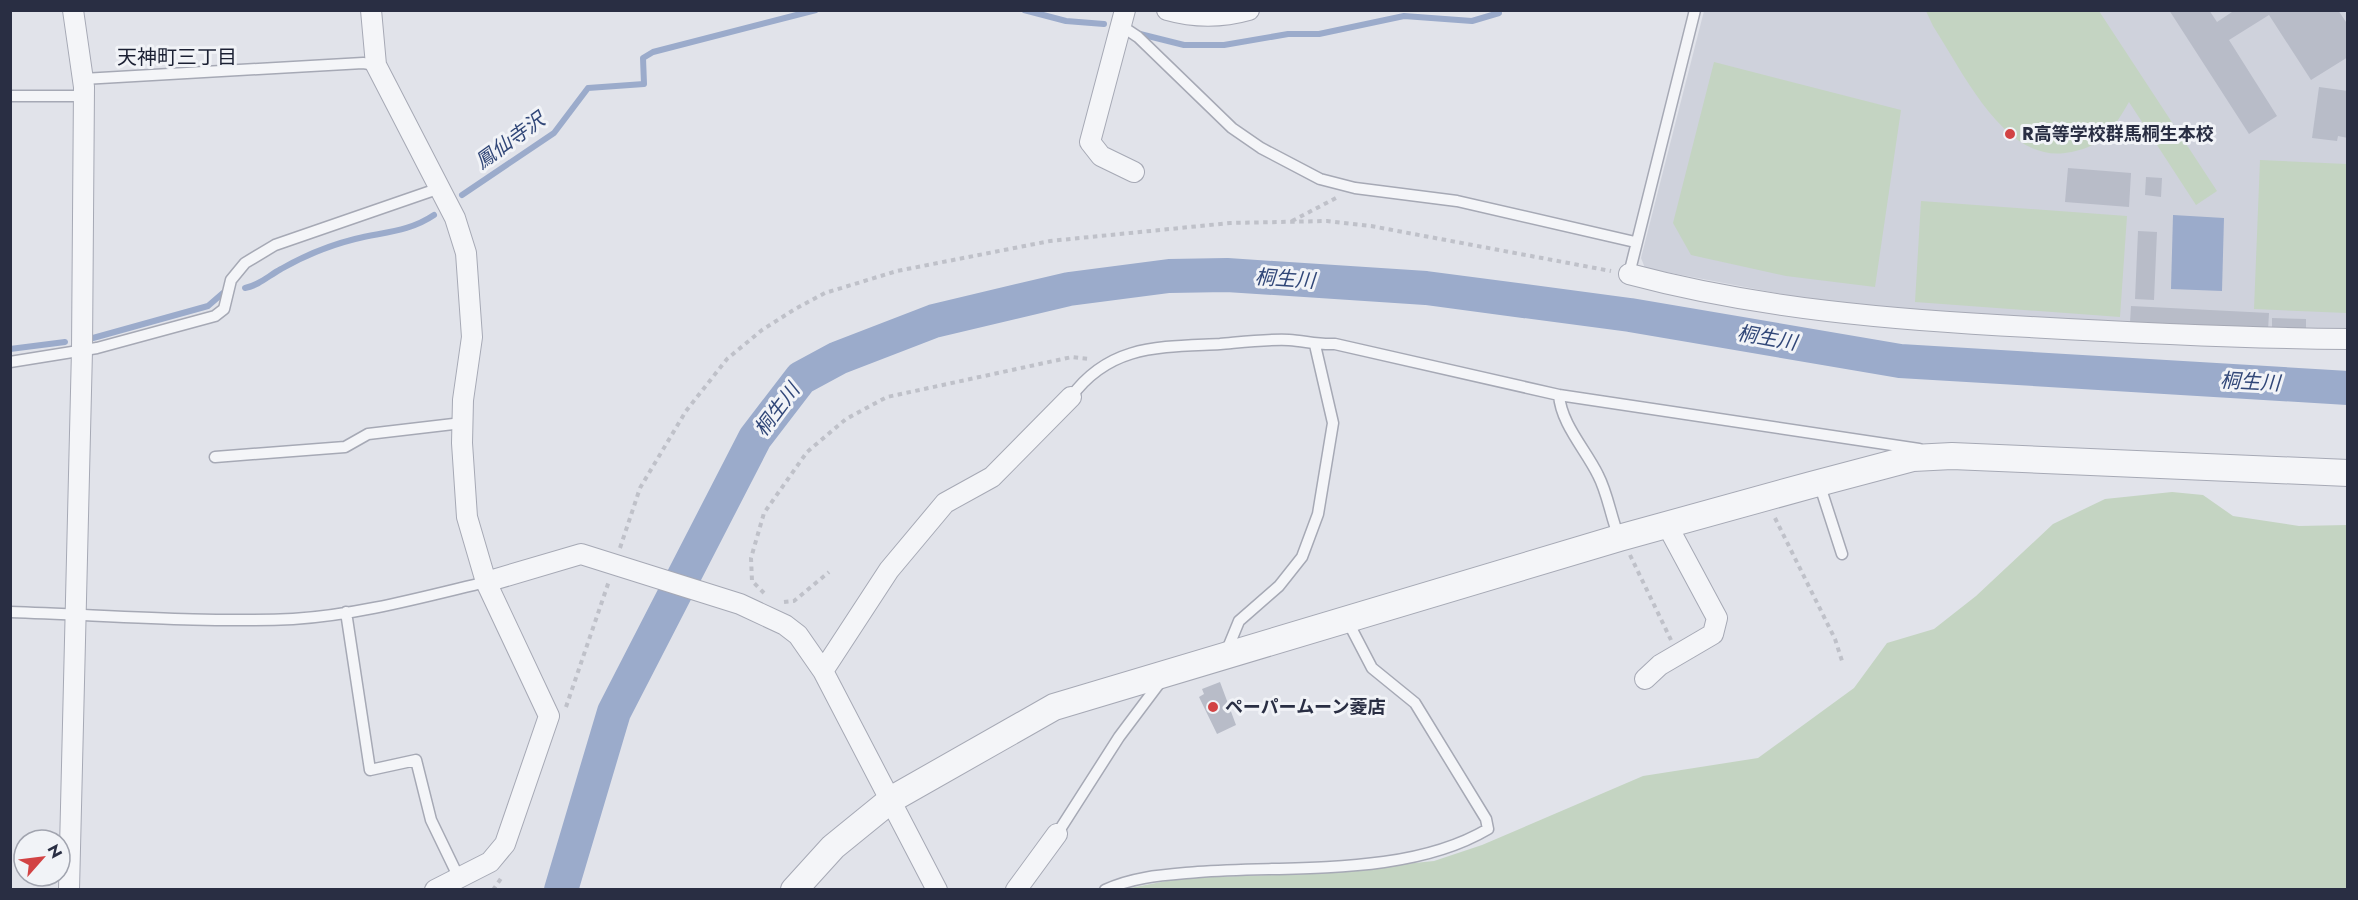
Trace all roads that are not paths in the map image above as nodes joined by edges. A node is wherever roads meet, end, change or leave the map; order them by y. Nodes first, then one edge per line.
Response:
1 (73, 10) edge
2 (371, 10) edge
3 (1167, 10) edge
4 (1249, 10) edge
5 (1695, 10) edge
6 (1122, 18) edge
7 (376, 65) junction
8 (83, 87) junction
9 (10, 96) edge
10 (1134, 172) dead end
11 (440, 188) junction
12 (1635, 242) junction
13 (1629, 274) joint
14 (2348, 339) edge
15 (1315, 345) junction
16 (82, 350) junction
17 (10, 362) edge
18 (1559, 395) junction
19 (1071, 397) joint
20 (462, 423) junction
21 (1952, 456) junction
22 (215, 457) dead end
23 (2348, 473) edge
24 (1819, 483) junction
25 (1667, 525) junction
26 (1623, 544) junction
27 (1842, 554) dead end
28 (486, 582) junction
29 (10, 612) edge
30 (346, 612) junction
31 (76, 614) junction
32 (1347, 619) junction
33 (1224, 657) junction
34 (822, 671) junction
35 (1167, 673) junction
36 (1645, 679) dead end
37 (892, 800) junction
38 (1057, 834) joint
39 (459, 878) junction
40 (69, 890) edge
41 (435, 890) edge
42 (794, 890) edge
43 (937, 890) edge
44 (1016, 890) edge
45 (1105, 890) edge

1 - 8 street
2 - 7 street
3 - 4 street
5 - 12 lane
6 - 10 street
6 - 12 lane
7 - 8 lane
7 - 11 street
8 - 9 lane
8 - 16 street
11 - 16 lane
11 - 20 street
12 - 13 lane
13 - 14 street
15 - 18 lane
15 - 19 lane
15 - 33 lane
16 - 17 lane
16 - 31 street
18 - 21 lane
18 - 26 lane
19 - 34 street
20 - 22 lane
20 - 28 street
21 - 23 street
21 - 24 street
24 - 25 street
24 - 27 lane
25 - 26 street
25 - 36 street
26 - 32 street
28 - 30 lane
28 - 34 street
28 - 39 street
29 - 31 lane
30 - 31 lane
30 - 39 lane
31 - 40 street
32 - 33 street
32 - 45 lane
33 - 35 street
34 - 37 street
35 - 37 street
35 - 38 lane
37 - 42 street
37 - 43 street
38 - 44 street
39 - 41 street

